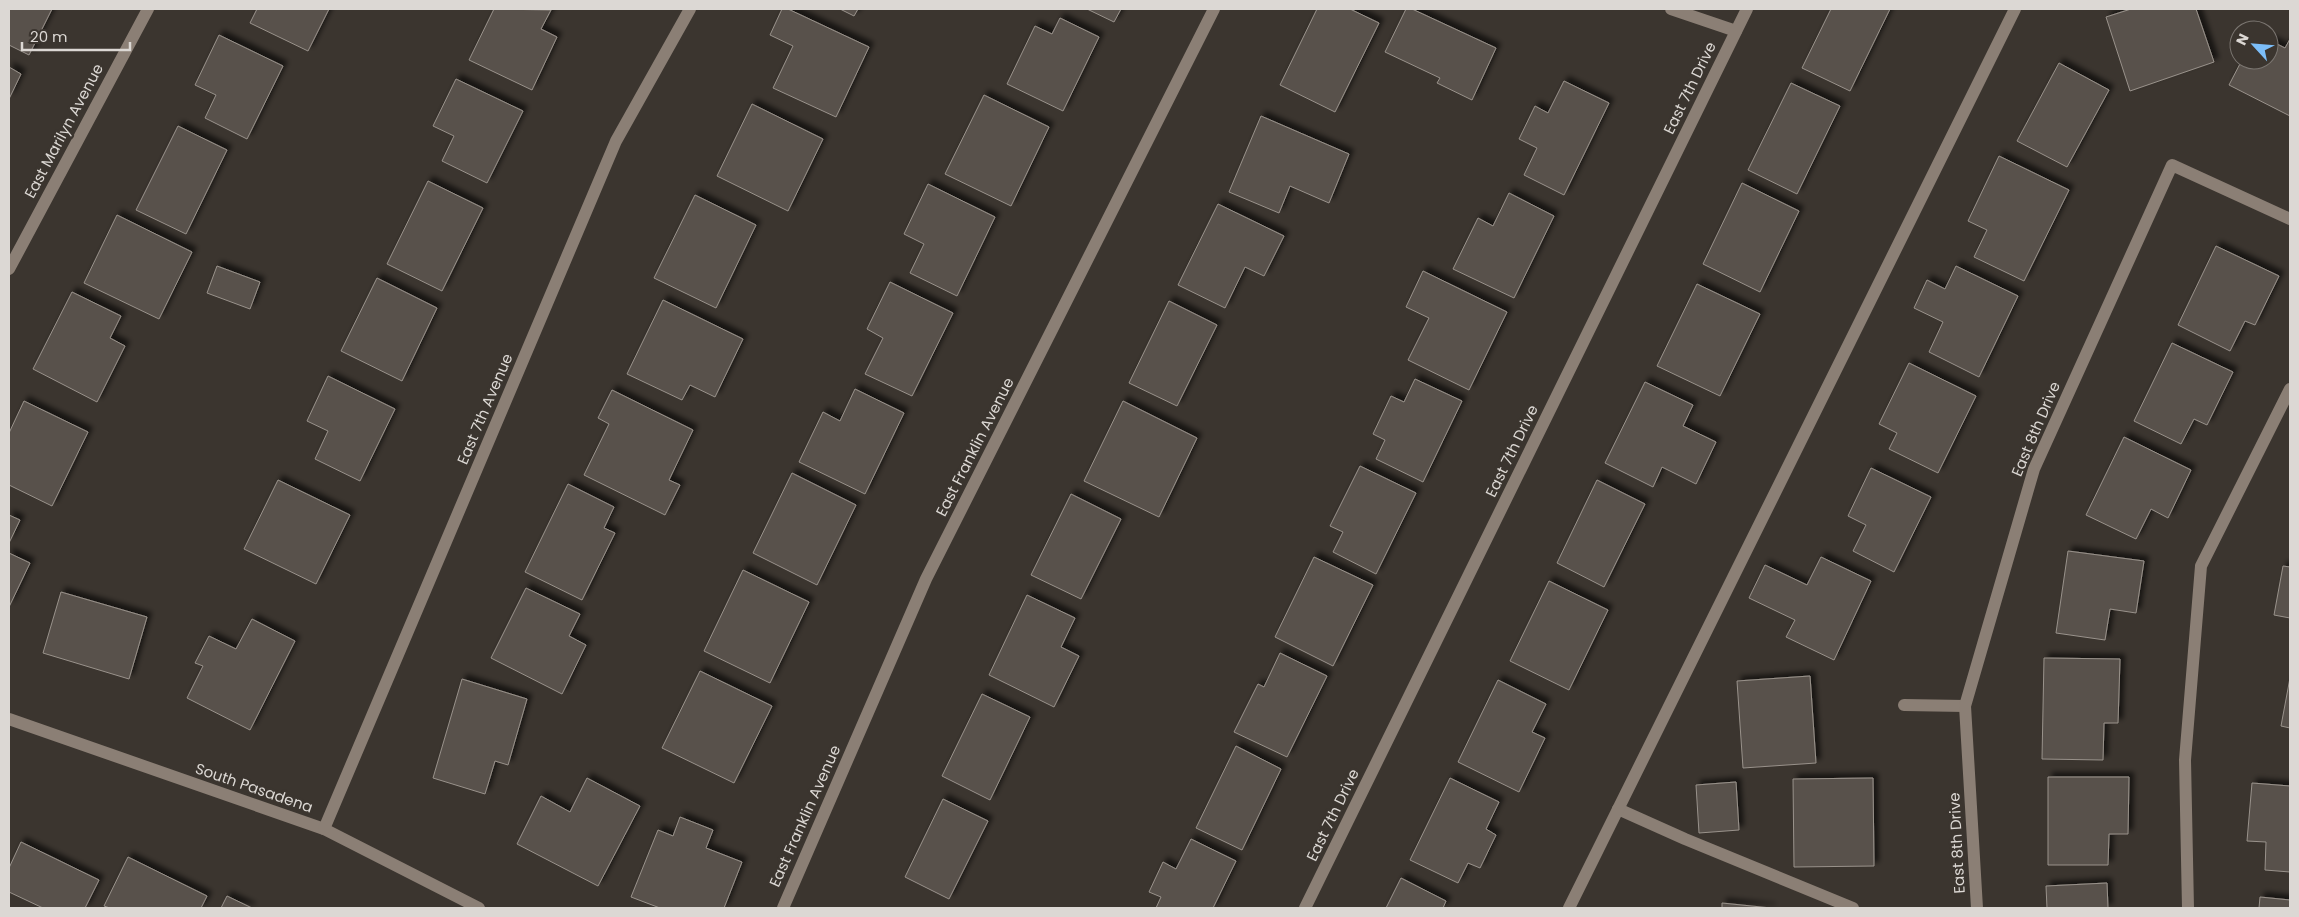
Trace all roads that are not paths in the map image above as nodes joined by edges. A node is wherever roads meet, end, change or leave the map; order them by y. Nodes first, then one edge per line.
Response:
1 (148, 9) edge
2 (690, 9) edge
3 (1214, 9) edge
4 (1671, 9) edge
5 (1747, 9) edge
6 (2015, 9) edge
7 (1736, 31) junction
8 (2290, 219) edge
9 (9, 269) edge
10 (2290, 389) edge
11 (1904, 705) dead end
12 (1965, 706) junction
13 (9, 720) edge
14 (1618, 809) junction
15 (324, 829) junction
16 (479, 908) edge
17 (782, 908) edge
18 (1305, 908) edge
19 (1569, 908) edge
20 (1853, 908) edge
21 (1977, 908) edge
22 (2188, 908) edge

1 - 9 street, East Marilyn Avenue
2 - 15 street, East 7th Avenue
3 - 17 street, East Franklin Avenue
4 - 7 street
5 - 7 street, East 7th Drive
6 - 14 street
7 - 18 street, East 7th Drive
8 - 12 street, East 8th Drive
10 - 22 street
11 - 12 street
12 - 21 street, East 8th Drive
13 - 15 street, South Pasadena
14 - 19 street
14 - 20 street
15 - 16 street, South Pasadena

